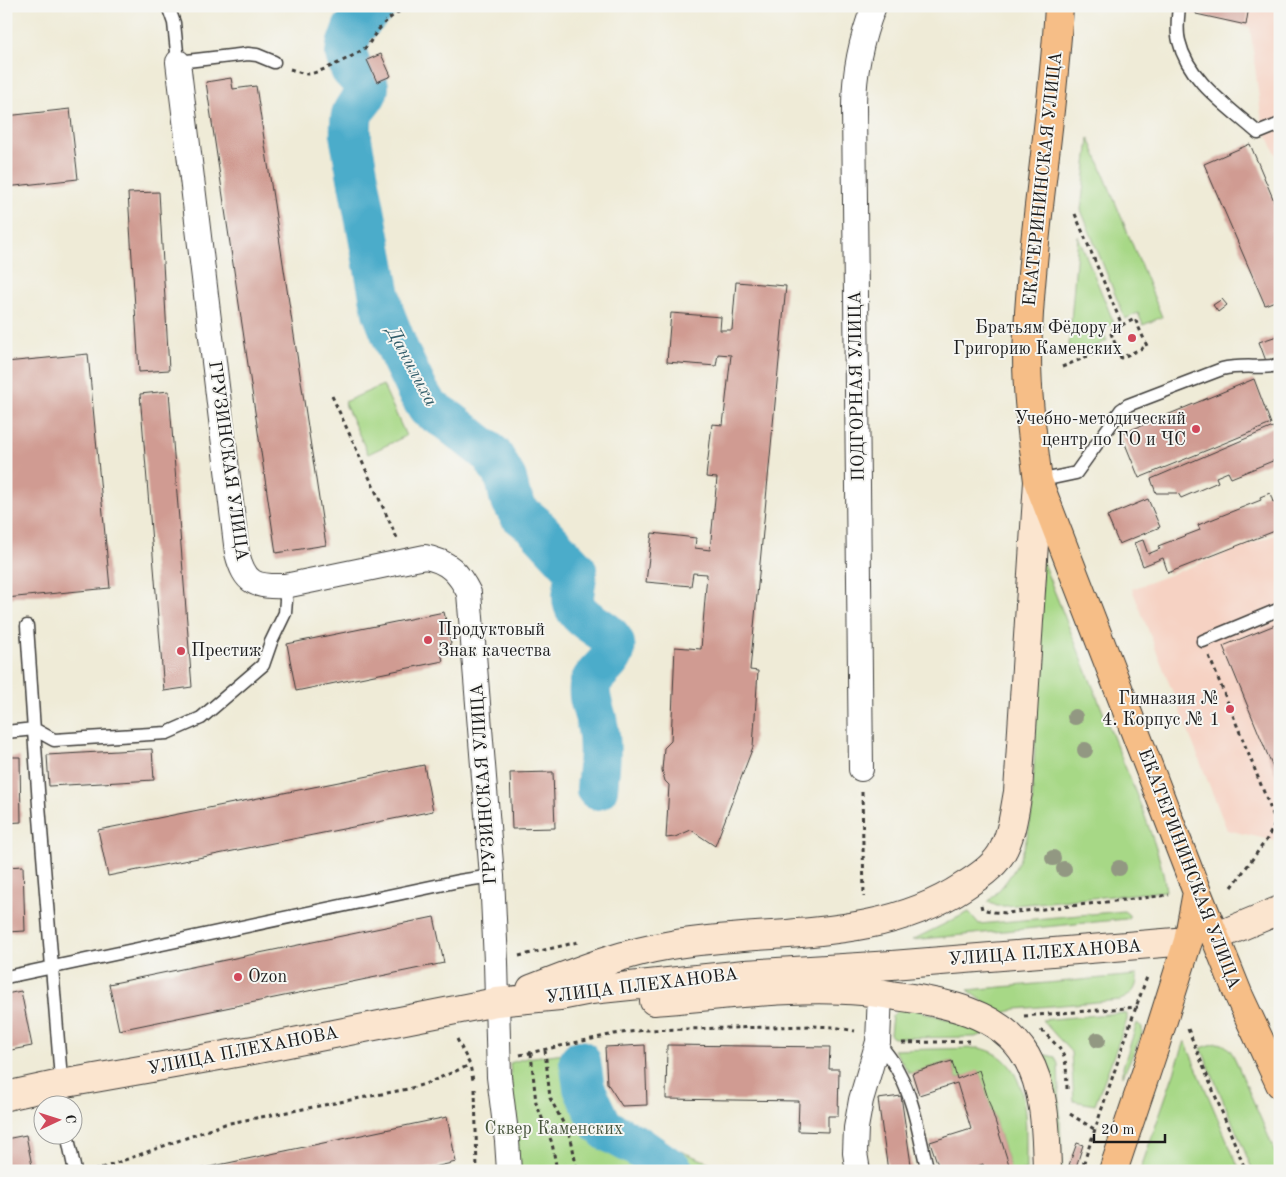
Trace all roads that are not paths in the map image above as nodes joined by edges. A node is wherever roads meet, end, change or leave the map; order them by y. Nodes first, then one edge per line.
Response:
1 (168, 6) edge
2 (874, 6) edge
3 (1059, 6) edge
4 (1179, 6) edge
5 (178, 62) junction
6 (274, 62) road end
7 (1280, 124) edge
8 (1280, 365) edge
9 (1038, 481) junction
10 (285, 586) junction
11 (1280, 609) edge
12 (27, 626) dead end
13 (1203, 641) road end
14 (34, 729) junction
15 (6, 732) edge
16 (862, 769) road end
17 (492, 876) junction
18 (1197, 892) junction
19 (1280, 910) edge
20 (1215, 937) junction
21 (1188, 941) junction
22 (52, 968) junction
23 (6, 977) edge
24 (880, 993) junction
25 (497, 1011) junction
26 (889, 1043) junction
27 (1280, 1084) edge
28 (62, 1094) edge
29 (32, 1095) edge
30 (6, 1096) edge
31 (69, 1144) edge
32 (74, 1171) edge
33 (509, 1171) edge
34 (858, 1171) edge
35 (928, 1171) edge
36 (1047, 1171) edge
37 (1113, 1171) edge

1 - 5 lane
2 - 16 street, ПОДГОРНАЯ УЛИЦА
3 - 9 main road, ЕКАТЕРИНИНСКАЯ УЛИЦА
4 - 7 lane
5 - 6 lane
5 - 10 street, ГРУЗИНСКАЯ УЛИЦА
8 - 9 lane
9 - 18 main road, ЕКАТЕРИНИНСКАЯ УЛИЦА
9 - 25 main road
10 - 14 lane
10 - 17 street, ГРУЗИНСКАЯ УЛИЦА
11 - 13 lane
12 - 14 lane
14 - 15 lane
14 - 22 lane
17 - 22 lane
17 - 25 street, ГРУЗИНСКАЯ УЛИЦА
18 - 20 main road, ЕКАТЕРИНИНСКАЯ УЛИЦА
18 - 21 main road
19 - 20 main road, УЛИЦА ПЛЕХАНОВА
20 - 21 main road, УЛИЦА ПЛЕХАНОВА
20 - 27 main road, ЕКАТЕРИНИНСКАЯ УЛИЦА
21 - 25 main road, УЛИЦА ПЛЕХАНОВА
21 - 37 main road
22 - 23 lane
22 - 28 lane
24 - 25 main road
24 - 26 street
24 - 36 main road
25 - 28 main road, УЛИЦА ПЛЕХАНОВА
25 - 33 street, ГРУЗИНСКАЯ УЛИЦА
26 - 34 street
26 - 35 lane
29 - 30 main road, УЛИЦА ПЛЕХАНОВА
31 - 32 lane

